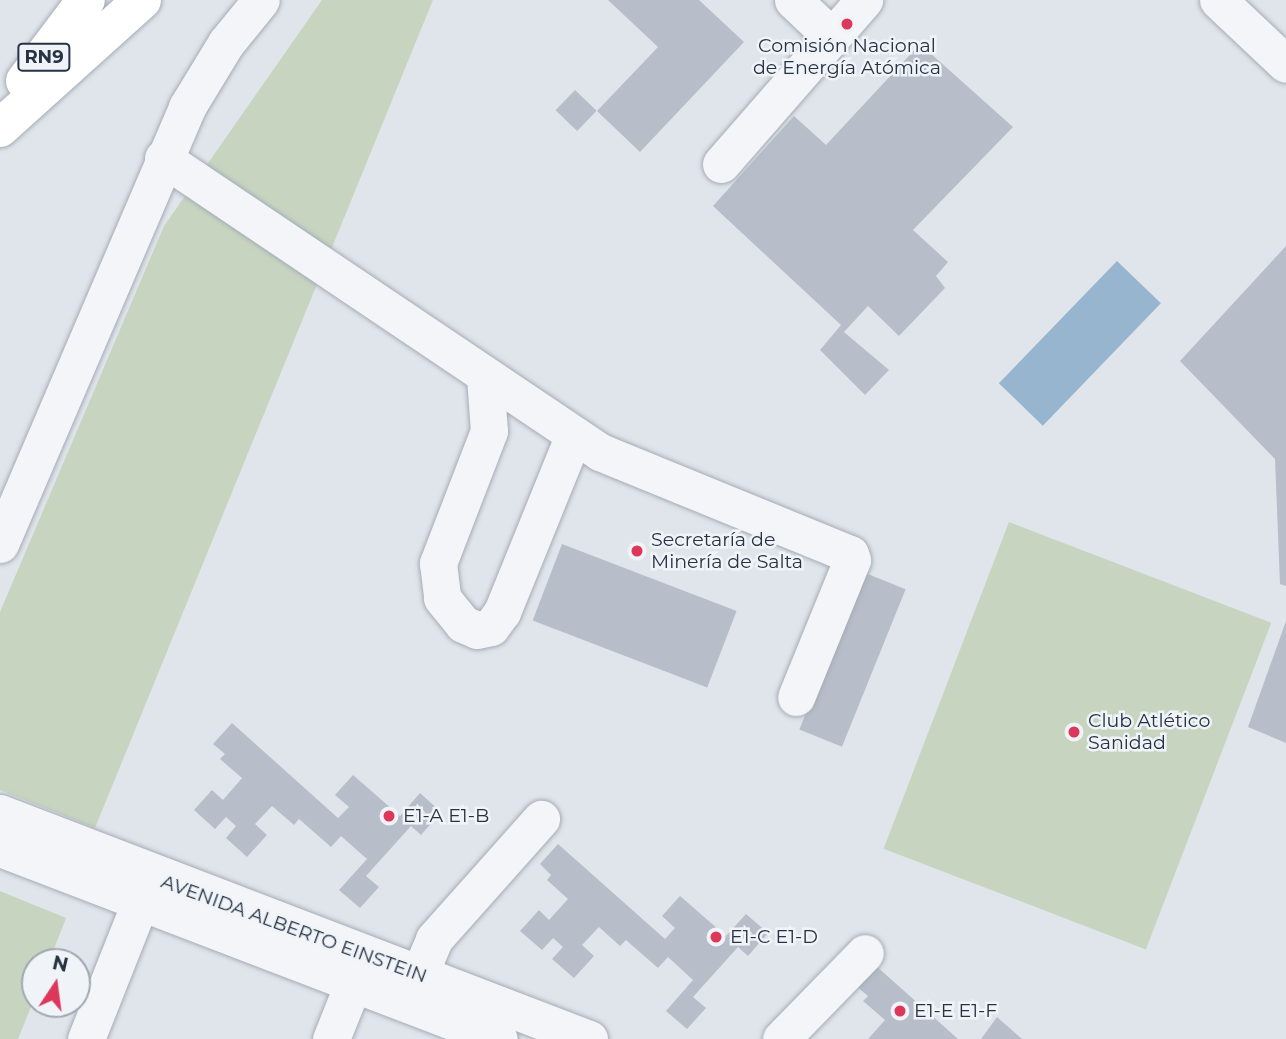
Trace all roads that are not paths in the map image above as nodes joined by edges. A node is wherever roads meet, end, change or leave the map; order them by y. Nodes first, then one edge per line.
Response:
1 (86, 0) edge
2 (142, 0) edge
3 (261, 0) edge
4 (793, 0) edge
5 (864, 0) edge
6 (1217, 0) edge
7 (830, 35) junction
8 (1286, 64) edge
9 (0, 113) edge
10 (0, 128) edge
11 (163, 158) junction
12 (721, 164) dead end
13 (485, 377) junction
14 (574, 435) junction
15 (0, 544) edge
16 (796, 696) dead end
17 (0, 813) edge
18 (541, 819) dead end
19 (0, 848) edge
20 (145, 889) junction
21 (865, 953) dead end
22 (358, 969) junction
23 (419, 975) junction
24 (86, 1039) edge
25 (331, 1039) edge
26 (499, 1039) edge
27 (589, 1039) edge
28 (781, 1039) edge

1 - 9 main road, RN9
2 - 10 main road
3 - 11 street
4 - 7 street
5 - 7 street
6 - 8 street
7 - 12 street
11 - 13 street
11 - 15 street
13 - 14 street
13 - 14 street
14 - 16 street
17 - 20 street, AVENIDA ALBERTO EINSTEIN
18 - 23 street
19 - 20 street, AVENIDA ALBERTO EINSTEIN
20 - 22 street, AVENIDA ALBERTO EINSTEIN
20 - 24 street
21 - 28 street
22 - 23 street, AVENIDA ALBERTO EINSTEIN
22 - 25 street
22 - 26 street, AVENIDA ALBERTO EINSTEIN
23 - 27 street, AVENIDA ALBERTO EINSTEIN

